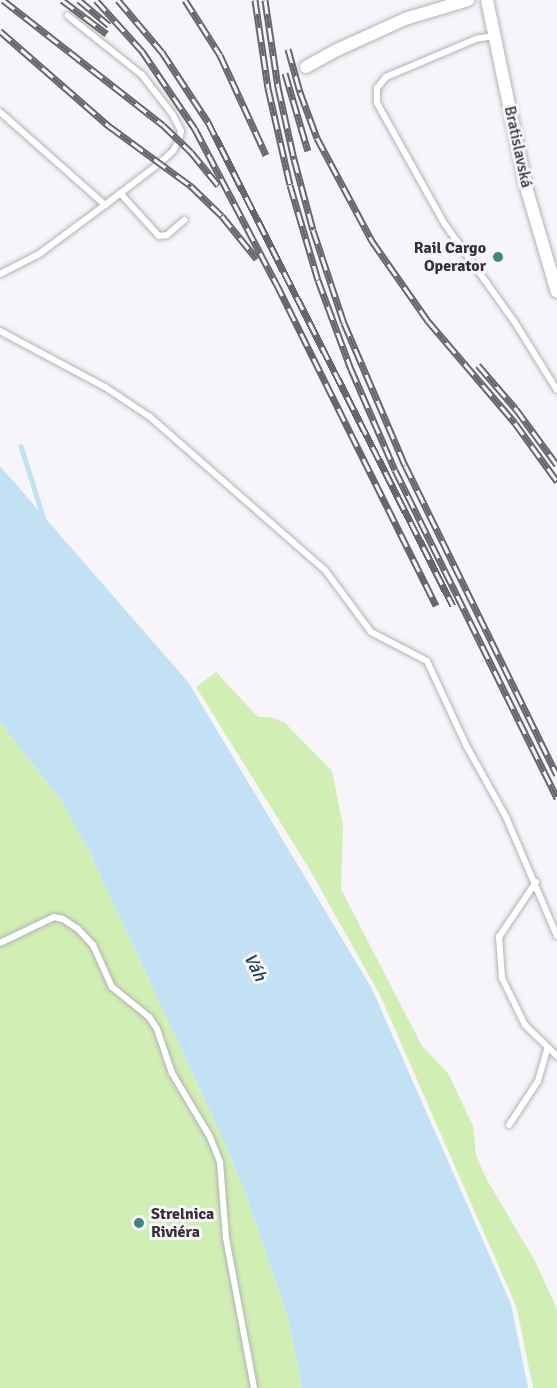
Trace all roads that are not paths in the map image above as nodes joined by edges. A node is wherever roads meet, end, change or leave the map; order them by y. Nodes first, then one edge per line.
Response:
1 (468, 0) edge
2 (487, 0) edge
3 (68, 16) dead end
4 (494, 36) junction
5 (306, 67) dead end
6 (0, 112) edge
7 (120, 193) junction
8 (105, 205) junction
9 (184, 220) dead end
10 (0, 274) edge
11 (557, 292) edge
12 (0, 331) edge
13 (557, 390) edge
14 (536, 882) junction
15 (557, 936) edge
16 (0, 943) edge
17 (548, 1047) junction
18 (557, 1056) edge
19 (509, 1125) dead end
20 (254, 1388) edge

1 - 5 street
2 - 4 street, Bratislavská
3 - 7 lane
4 - 11 street, Bratislavská
4 - 13 lane
6 - 8 lane
7 - 8 lane
7 - 9 lane
8 - 10 lane
12 - 14 lane
14 - 15 lane
14 - 17 lane
16 - 20 lane
17 - 18 lane
17 - 19 lane

